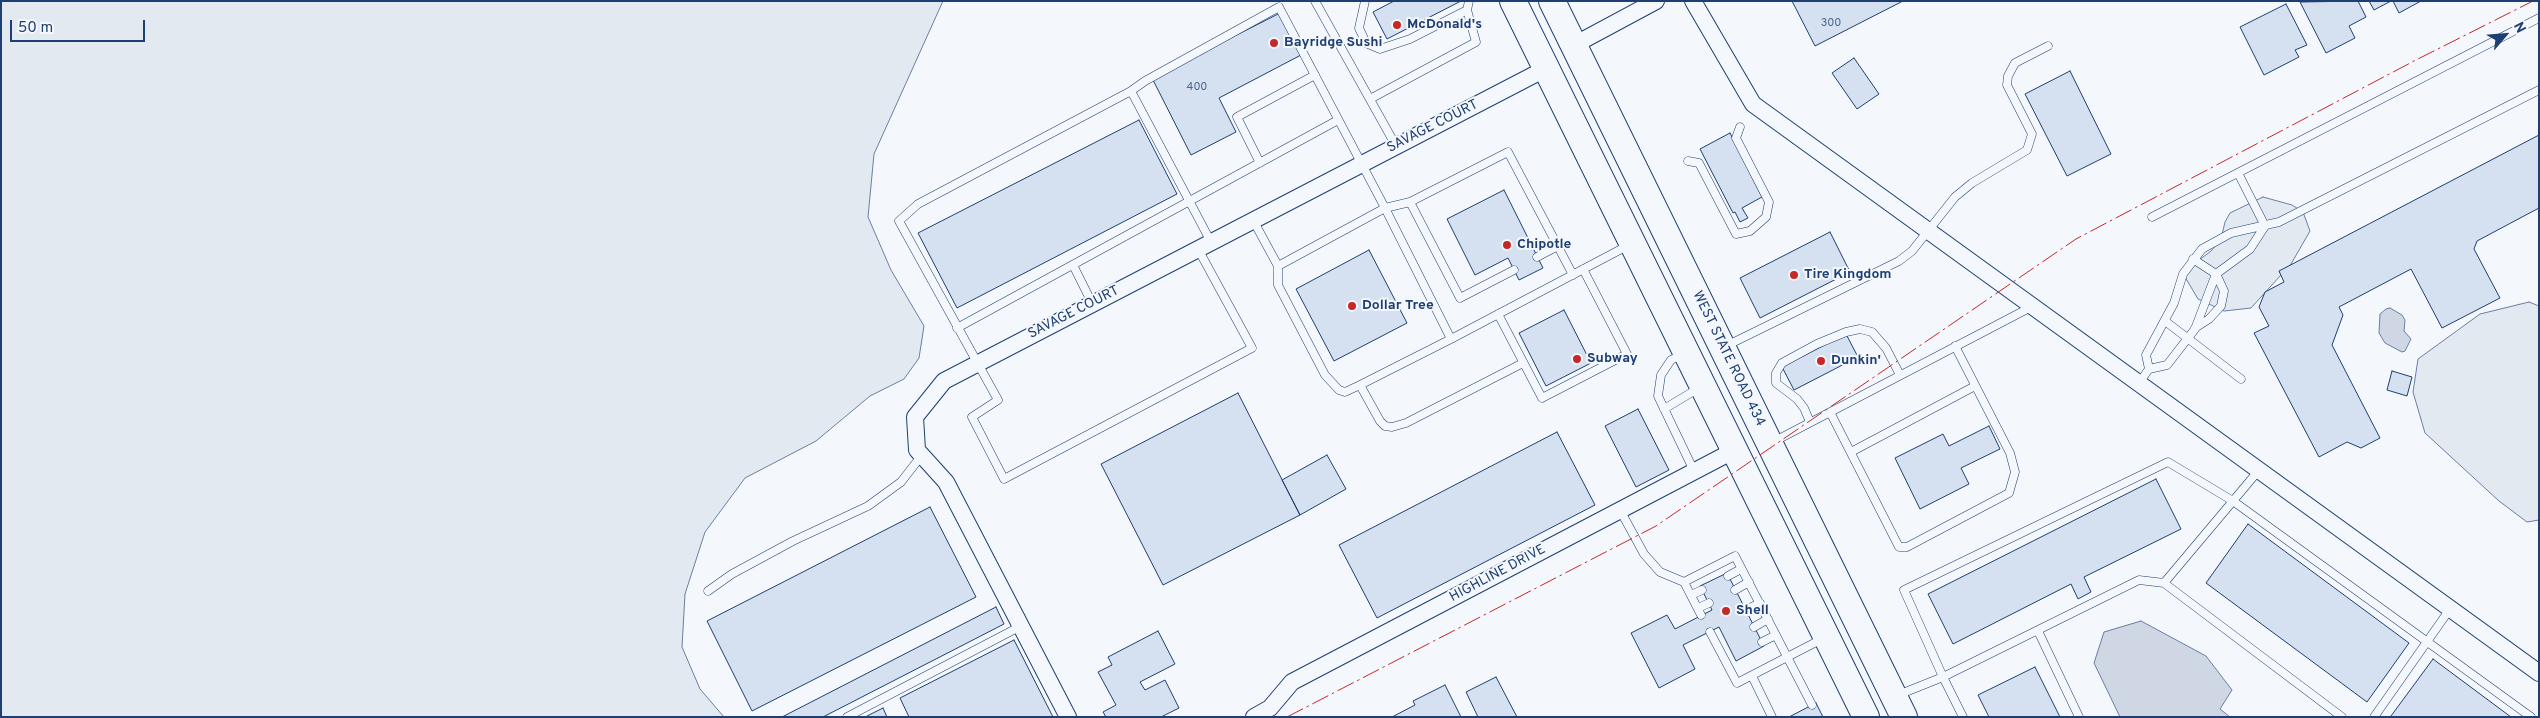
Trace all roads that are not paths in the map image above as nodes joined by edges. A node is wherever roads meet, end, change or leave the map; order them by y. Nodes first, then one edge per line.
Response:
1 (1315, 1) edge
2 (1365, 1) edge
3 (1469, 1) edge
4 (1552, 1) edge
5 (1656, 1) edge
6 (1693, 1) edge
7 (1518, 9) edge
8 (1467, 10) junction
9 (2539, 18) edge
10 (1574, 45) junction
11 (2048, 46) dead end
12 (1547, 68) junction
13 (1315, 76) junction
14 (2539, 90) edge
15 (1130, 91) junction
16 (1598, 93) junction
17 (1370, 99) junction
18 (1338, 120) junction
19 (1740, 127) dead end
20 (1396, 146) junction
21 (1688, 161) dead end
22 (1260, 162) junction
23 (1360, 164) junction
24 (2238, 173) junction
25 (1189, 201) junction
26 (1410, 202) junction
27 (1385, 208) junction
28 (2152, 217) dead end
29 (1253, 220) junction
30 (2265, 226) junction
31 (1929, 231) junction
32 (1633, 243) junction
33 (1204, 245) junction
34 (1558, 246) junction
35 (1537, 257) dead end
36 (2193, 259) junction
37 (1073, 265) junction
38 (1278, 266) junction
39 (1583, 269) junction
40 (1514, 270) dead end
41 (1573, 274) junction
42 (2216, 274) junction
43 (1092, 304) junction
44 (2032, 306) junction
45 (1498, 314) junction
46 (2166, 321) junction
47 (957, 328) junction
48 (2195, 328) junction
49 (2189, 337) junction
50 (1451, 339) junction
51 (1955, 346) junction
52 (1723, 348) junction
53 (1686, 352) junction
54 (1523, 363) junction
55 (977, 364) junction
56 (2149, 369) junction
57 (1900, 375) junction
58 (2241, 379) dead end
59 (2139, 383) junction
60 (1360, 385) junction
61 (1703, 386) junction
62 (1976, 386) junction
63 (1664, 409) junction
64 (1830, 412) junction
65 (1810, 422) junction
66 (1770, 443) junction
67 (1735, 450) junction
68 (1851, 452) junction
69 (922, 455) junction
70 (2259, 470) junction
71 (1694, 471) junction
72 (2233, 501) junction
73 (1620, 510) junction
74 (1741, 569) junction
75 (1728, 576) dead end
76 (1684, 582) junction
77 (1749, 582) junction
78 (2164, 583) junction
79 (1702, 590) dead end
80 (1735, 590) dead end
81 (708, 591) dead end
82 (1691, 595) junction
83 (1709, 603) dead end
84 (1760, 603) junction
85 (2450, 609) junction
86 (1745, 610) dead end
87 (1768, 619) junction
88 (1021, 626) junction
89 (1754, 627) dead end
90 (2038, 631) junction
91 (1710, 632) dead end
92 (1776, 635) junction
93 (1826, 637) junction
94 (1726, 641) dead end
95 (1762, 642) dead end
96 (2427, 642) junction
97 (1717, 646) junction
98 (1734, 656) dead end
99 (1788, 657) junction
100 (1725, 661) junction
101 (2539, 673) edge
102 (1752, 676) junction
103 (1943, 677) junction
104 (1812, 706) dead end
105 (1899, 707) edge
106 (1268, 712) edge
107 (847, 717) edge
108 (1068, 717) edge
109 (1254, 717) edge
110 (1772, 717) edge
111 (1866, 717) edge
112 (1963, 717) edge
113 (2079, 717) edge
114 (2342, 717) edge
115 (2374, 717) edge
116 (2531, 717) edge

1 - 17 lane
2 - 8 lane
3 - 8 lane
4 - 10 main road, WEST STATE ROAD 434
5 - 10 street
6 - 31 street
7 - 10 main road
7 - 12 main road
8 - 17 lane
9 - 24 lane
10 - 16 main road, WEST STATE ROAD 434
11 - 31 lane
12 - 16 main road
12 - 20 street, SAVAGE COURT
12 - 32 main road
13 - 15 lane
13 - 18 lane
13 - 22 lane
14 - 30 lane
15 - 25 lane
15 - 47 lane
16 - 52 main road, WEST STATE ROAD 434
17 - 20 lane
18 - 22 lane
18 - 23 lane
19 - 21 lane
20 - 23 street, SAVAGE COURT
22 - 25 lane
23 - 27 lane
23 - 29 street, SAVAGE COURT
24 - 28 lane
24 - 30 lane
25 - 33 lane
25 - 37 lane
26 - 27 lane
26 - 34 lane
26 - 40 lane
27 - 38 lane
27 - 50 lane
29 - 33 street, SAVAGE COURT
29 - 38 lane
30 - 36 lane
30 - 42 lane
31 - 44 street
31 - 52 lane
32 - 39 lane
32 - 53 main road
33 - 43 street, SAVAGE COURT
33 - 55 lane
34 - 35 lane
34 - 41 lane
36 - 42 lane
36 - 46 lane
37 - 43 lane
37 - 47 lane
38 - 60 lane
39 - 41 lane
39 - 54 lane
41 - 45 lane
42 - 48 lane
42 - 48 lane
43 - 55 street, SAVAGE COURT
44 - 51 lane
44 - 59 street
45 - 50 lane
45 - 54 lane
46 - 49 lane
46 - 56 lane
47 - 55 lane
48 - 49 lane
49 - 56 lane
49 - 58 lane
50 - 60 lane
51 - 57 lane
51 - 62 lane
52 - 66 main road, WEST STATE ROAD 434
53 - 61 main road
53 - 63 lane
54 - 60 lane
55 - 69 street, SAVAGE COURT
56 - 59 lane
57 - 64 lane
57 - 65 lane
59 - 70 street
61 - 63 lane
61 - 67 main road
62 - 68 lane
62 - 68 lane
63 - 71 lane
64 - 65 lane
64 - 68 lane
65 - 66 lane
66 - 105 main road, WEST STATE ROAD 434
67 - 71 street, HIGHLINE DRIVE
67 - 93 main road
69 - 81 lane
69 - 88 street, SAVAGE COURT
70 - 72 lane
70 - 85 street
71 - 73 street, HIGHLINE DRIVE
72 - 78 lane
72 - 96 lane
72 - 103 lane
73 - 76 lane
73 - 106 street, HIGHLINE DRIVE
74 - 75 lane
74 - 76 lane
74 - 77 lane
76 - 82 lane
77 - 80 lane
77 - 84 lane
78 - 90 lane
78 - 114 lane
79 - 82 lane
82 - 83 lane
84 - 86 lane
84 - 87 lane
85 - 96 lane
85 - 101 street
87 - 89 lane
87 - 92 lane
88 - 107 lane
88 - 108 street, SAVAGE COURT
90 - 103 lane
90 - 113 lane
91 - 97 lane
92 - 95 lane
92 - 99 lane
93 - 99 lane
93 - 111 main road
94 - 97 lane
96 - 115 lane
96 - 116 lane
97 - 100 lane
98 - 100 lane
99 - 102 lane
99 - 104 lane
100 - 102 lane
102 - 110 lane
103 - 105 lane
103 - 112 lane
106 - 109 street

